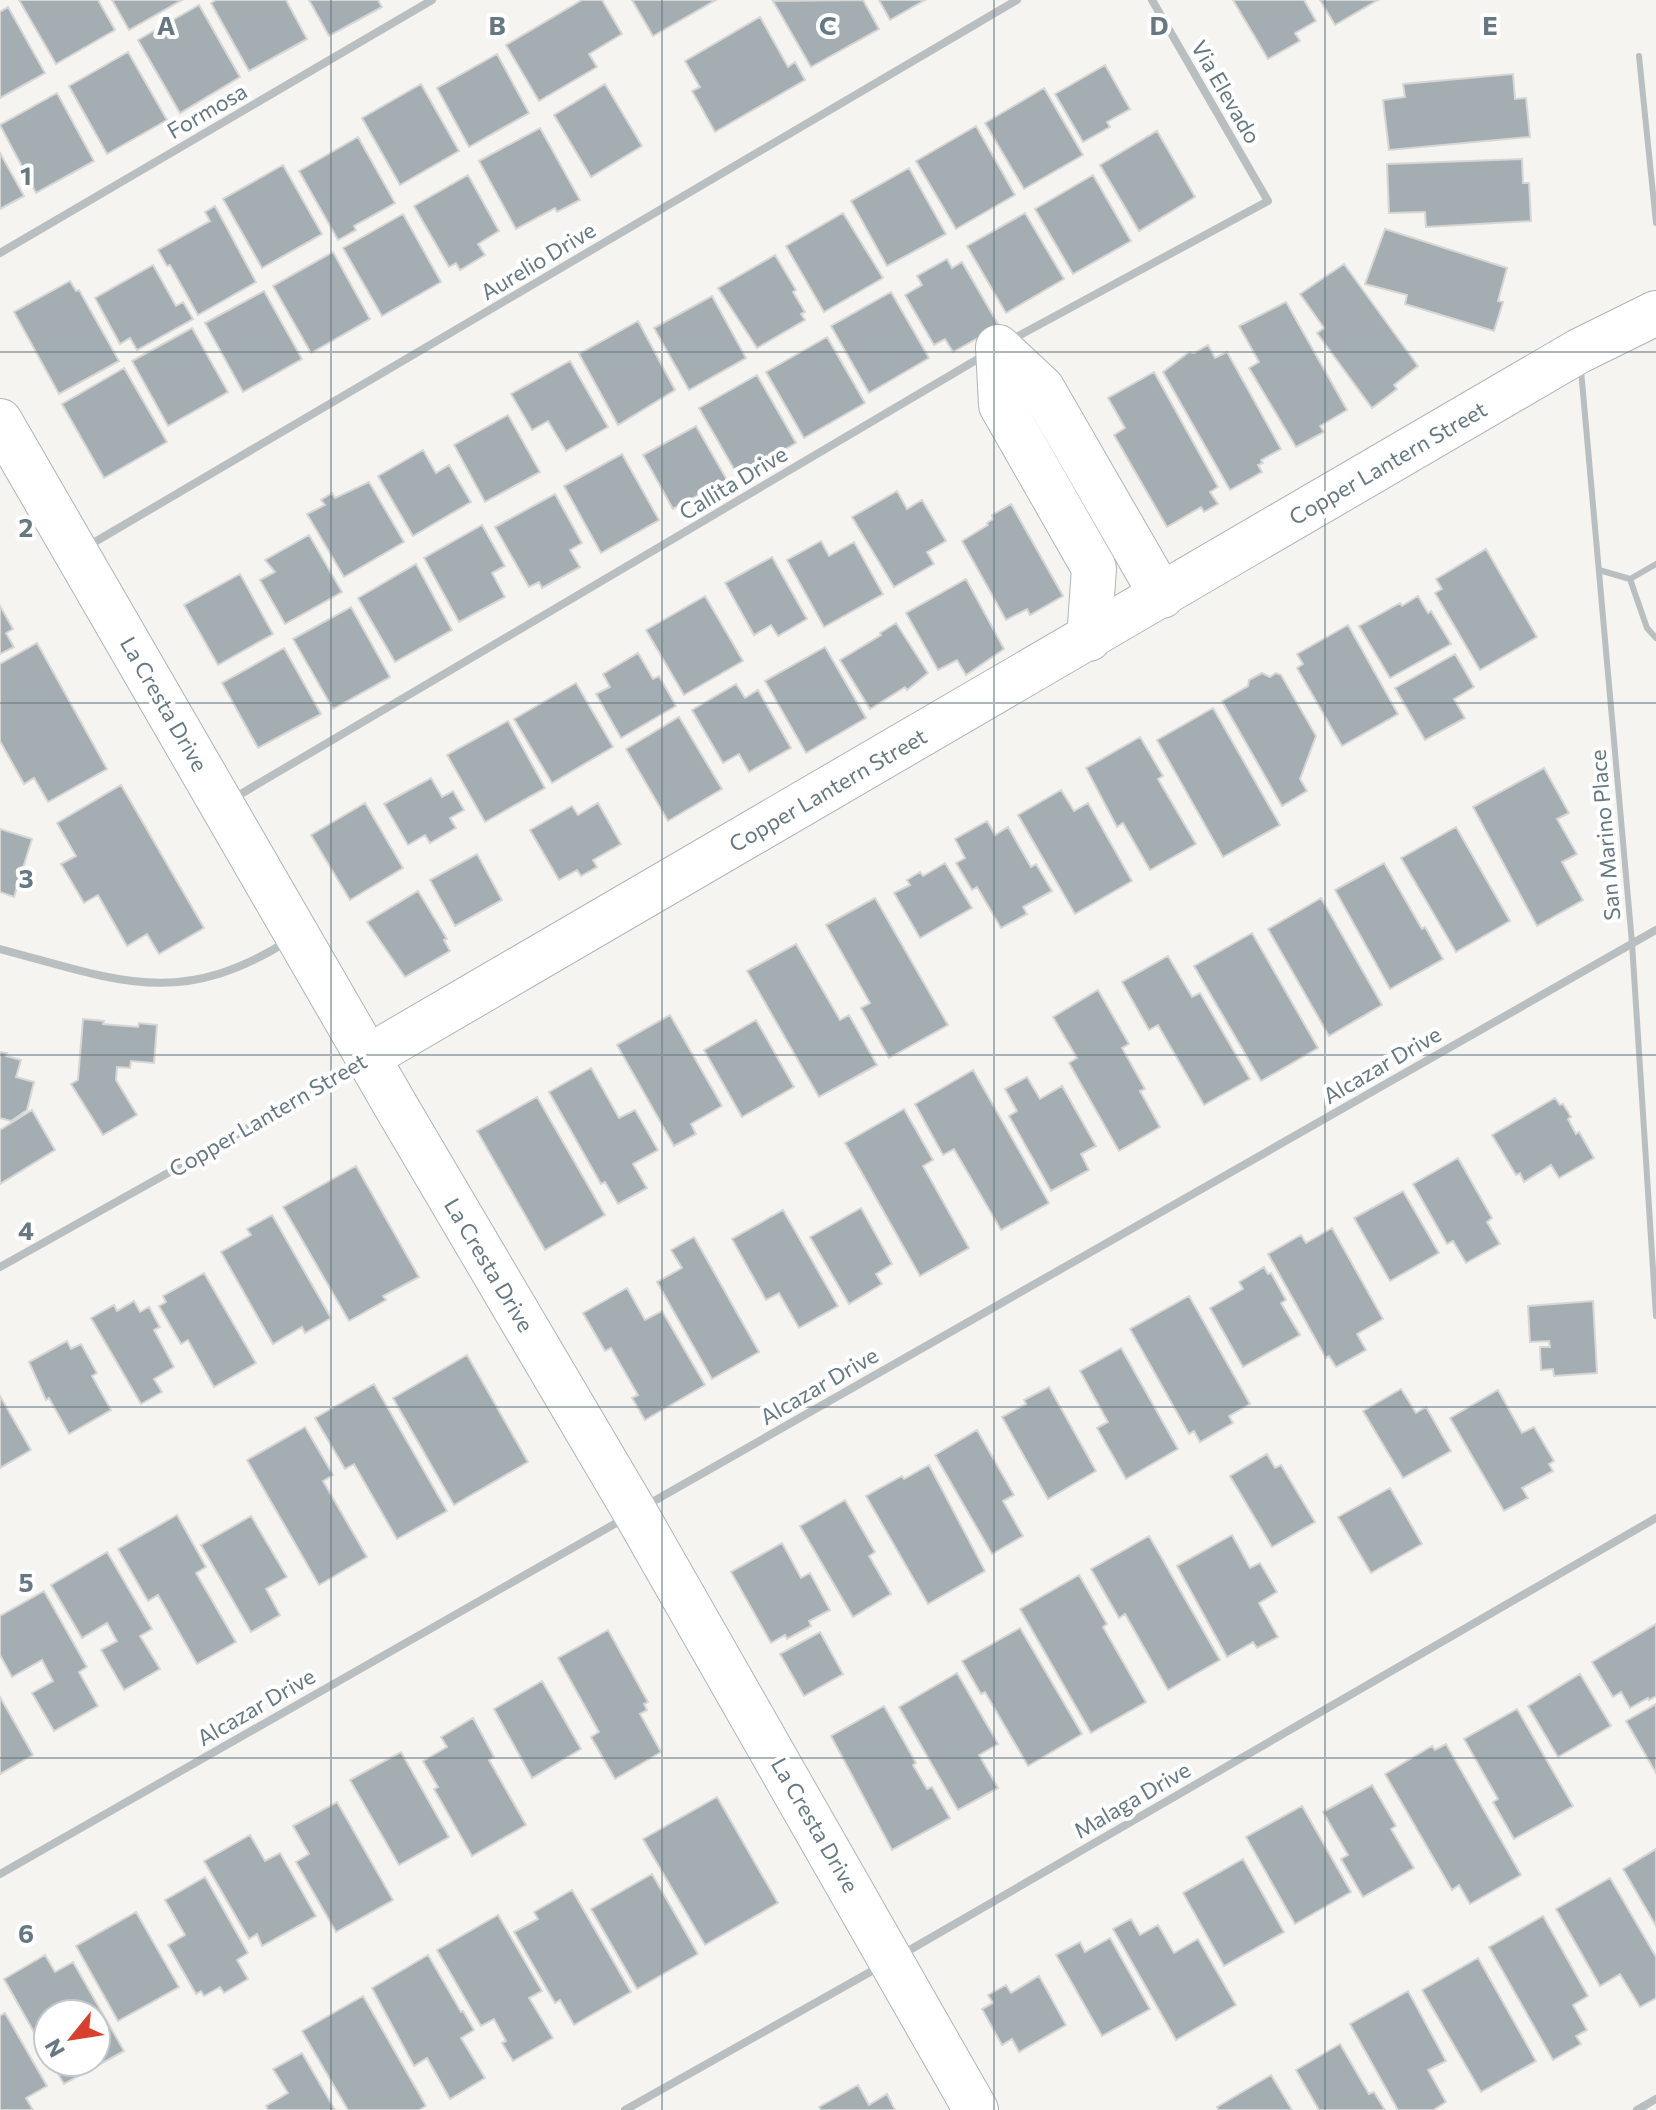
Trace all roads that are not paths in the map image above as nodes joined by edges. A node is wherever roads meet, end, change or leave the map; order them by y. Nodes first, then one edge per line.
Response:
1 (432, 0) edge
2 (1017, 0) edge
3 (1152, 0) edge
4 (1639, 56) dead end
5 (1268, 201) joint
6 (1656, 223) edge
7 (0, 253) edge
8 (1656, 313) edge
9 (998, 347) junction
10 (1579, 351) junction
11 (0, 421) edge
12 (77, 553) junction
13 (1656, 564) edge
14 (1599, 570) junction
15 (1630, 579) junction
16 (1162, 596) junction
17 (1656, 638) edge
18 (1089, 639) junction
19 (222, 805) junction
20 (1656, 930) edge
21 (297, 935) junction
22 (1632, 943) junction
23 (0, 949) edge
24 (368, 1057) junction
25 (0, 1267) edge
26 (1656, 1316) edge
27 (635, 1512) junction
28 (1656, 1518) edge
29 (0, 1874) edge
30 (892, 1960) junction
31 (1656, 2099) edge
32 (625, 2110) edge
33 (976, 2110) edge
34 (1637, 2110) edge

1 - 7 street, Formosa
2 - 12 street, Aurelio Drive
3 - 5 street, Via Elevado
4 - 6 lane
5 - 9 street, Callita Drive
8 - 10 street, Copper Lantern Street
9 - 16 street
9 - 18 street
9 - 19 street, Callita Drive
10 - 14 lane, San Marino Place
10 - 16 street, Copper Lantern Street
11 - 12 street, La Cresta Drive
12 - 19 street, La Cresta Drive
13 - 15 lane
14 - 15 lane
14 - 22 lane, San Marino Place
15 - 17 lane
16 - 18 street, Copper Lantern Street
18 - 24 street, Copper Lantern Street
19 - 21 street, La Cresta Drive
20 - 22 street, Alcazar Drive
21 - 23 street
21 - 24 street, La Cresta Drive
22 - 26 lane, San Marino Place
22 - 27 street, Alcazar Drive
24 - 25 street, Copper Lantern Street
24 - 27 street, La Cresta Drive
27 - 29 street, Alcazar Drive
27 - 30 street, La Cresta Drive
28 - 30 street, Malaga Drive
30 - 32 street, Malaga Drive
30 - 33 street, La Cresta Drive
31 - 34 street

